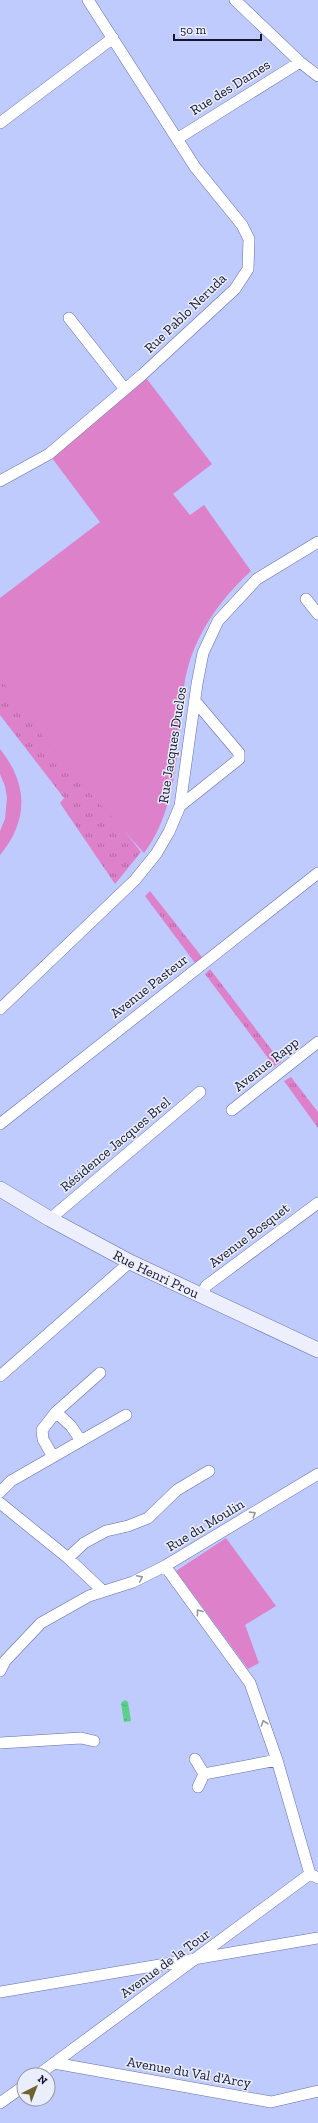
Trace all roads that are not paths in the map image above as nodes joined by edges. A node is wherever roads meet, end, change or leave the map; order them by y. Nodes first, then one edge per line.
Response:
1 (88, 0) edge
2 (234, 0) edge
3 (113, 38) junction
4 (300, 62) junction
5 (318, 76) edge
6 (0, 123) edge
7 (177, 139) junction
8 (69, 318) dead end
9 (124, 388) junction
10 (0, 481) edge
11 (318, 542) edge
12 (306, 599) dead end
13 (318, 614) edge
14 (195, 701) junction
15 (180, 806) junction
16 (318, 873) edge
17 (0, 1009) edge
18 (318, 1042) edge
19 (200, 1092) dead end
20 (232, 1110) dead end
21 (0, 1124) edge
22 (0, 1189) edge
23 (318, 1203) edge
24 (50, 1219) junction
25 (130, 1262) junction
26 (203, 1295) junction
27 (318, 1350) edge
28 (100, 1372) dead end
29 (0, 1376) edge
30 (56, 1412) junction
31 (126, 1415) dead end
32 (81, 1441) junction
33 (52, 1457) junction
34 (209, 1471) dead end
35 (318, 1474) edge
36 (0, 1492) edge
37 (0, 1503) edge
38 (68, 1558) junction
39 (165, 1566) junction
40 (103, 1591) junction
41 (0, 1671) edge
42 (94, 1741) dead end
43 (0, 1743) edge
44 (195, 1758) dead end
45 (277, 1760) junction
46 (204, 1774) junction
47 (198, 1787) dead end
48 (314, 1876) edge
49 (318, 1938) edge
50 (196, 1958) junction
51 (0, 1992) edge
52 (54, 2063) junction
53 (49, 2067) edge
54 (16, 2092) edge
55 (318, 2092) edge
56 (0, 2103) edge

1 - 3 street, Rue Pablo Neruda
2 - 4 street, Rue des Dames
3 - 6 street
3 - 7 street, Rue Pablo Neruda
4 - 5 street, Rue des Dames
4 - 7 street, Rue des Dames
7 - 9 street, Rue Pablo Neruda
8 - 9 street
9 - 10 street, Rue Pablo Neruda
11 - 14 street, Rue Jacques Duclos
12 - 13 street
14 - 15 street, Rue Jacques Duclos
14 - 15 street
15 - 17 street, Rue Jacques Duclos
16 - 21 street, Avenue Pasteur
18 - 20 street, Avenue Rapp
19 - 24 street, Résidence Jacques Brel
22 - 24 street, Rue Henri Prou
23 - 26 street, Avenue Bosquet
24 - 25 street, Rue Henri Prou
25 - 26 street, Rue Henri Prou
25 - 29 street
26 - 27 street, Rue Henri Prou
28 - 30 street
30 - 32 street
30 - 33 street
31 - 32 street
32 - 33 street
33 - 36 street
34 - 38 street
39 -> 35 street, Rue du Moulin
37 - 38 street
38 - 40 street
40 -> 39 street, Rue du Moulin
45 -> 39 street
40 - 41 street, Rue du Moulin
42 - 43 street
44 - 46 street
45 - 46 street
45 - 48 street
46 - 47 street
48 - 50 street, Avenue de la Tour
49 - 50 street
50 - 51 street
50 - 52 street, Avenue de la Tour
52 - 53 street, Avenue de la Tour
52 - 55 street, Avenue du Val d'Arcy
54 - 56 street

